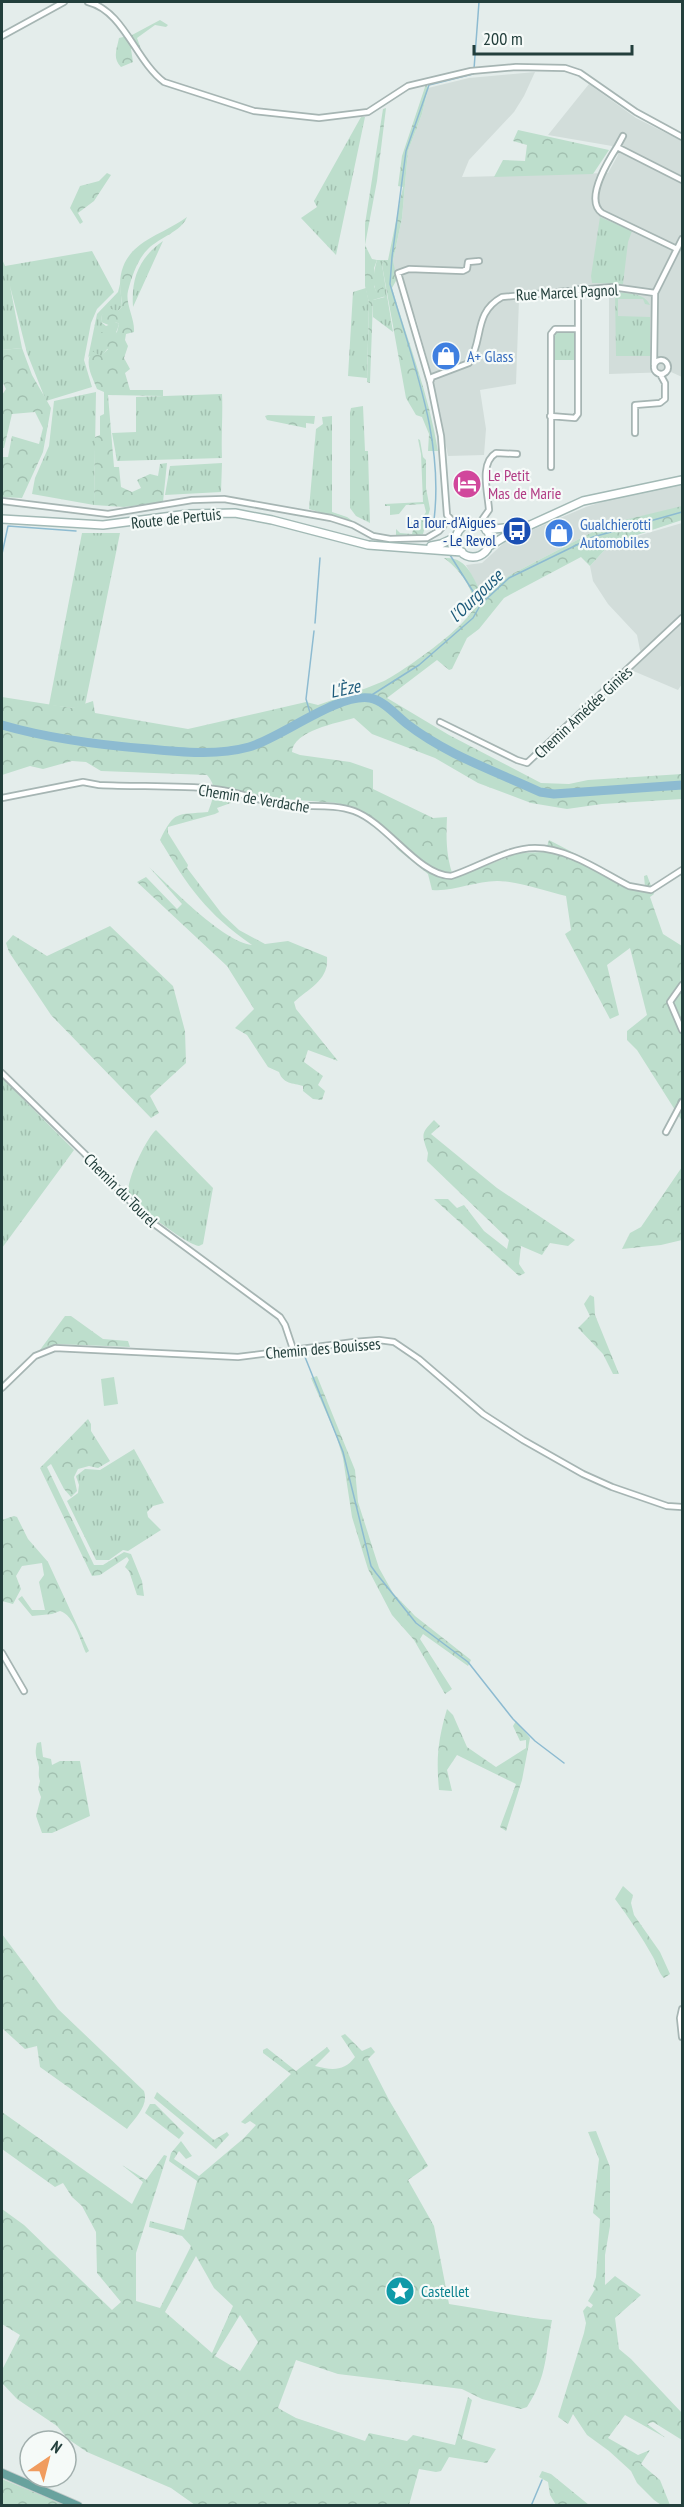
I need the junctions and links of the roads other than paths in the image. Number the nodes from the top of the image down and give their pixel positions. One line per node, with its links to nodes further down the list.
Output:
1 (64, 2): 3 (street)
2 (88, 2): 5 (street)
3 (2, 36)
4 (623, 136): 6 (street)
5 (682, 137)
6 (617, 147): 7 (street); 9 (street)
7 (682, 180)
8 (682, 239): 9 (street)
9 (677, 249): 12 (street)
10 (479, 261): 16 (street)
11 (578, 289): 12 (street, Rue Marcel Pagnol); 13 (street); 16 (street, Rue Marcel Pagnol)
12 (655, 293): 14 (street)
13 (578, 329): 17 (street); 17 (street)
14 (654, 365): 15 (street); 15 (street)
15 (660, 374): 18 (street)
16 (430, 382): 24 (street)
17 (549, 415): 20 (street)
18 (635, 433)
19 (517, 454): 26 (street)
20 (551, 467)
21 (682, 480): 25 (main road)
22 (2, 501): 24 (street)
23 (2, 519): 31 (main road, Route de Pertuis)
24 (449, 519): 27 (street)
25 (535, 523): 28 (main road); 30 (main road)
26 (479, 524): 27 (main road); 28 (main road)
27 (460, 529): 29 (main road)
28 (486, 530): 30 (main road)
29 (456, 537): 31 (main road, Route de Pertuis); 32 (main road)
30 (488, 547): 32 (main road)
31 (419, 548): 32 (main road, Route de Pertuis)
32 (462, 552)
33 (682, 618): 34 (street, Chemin Amédée Giniès)
34 (440, 722)
35 (2, 798): 36 (street, Chemin de Verdache)
36 (682, 870)
37 (682, 985): 38 (street)
38 (682, 1030)
39 (2, 1073): 42 (street, Chemin du Tourel)
40 (682, 1102): 41 (street)
41 (666, 1132)
42 (293, 1349): 43 (street, Chemin des Bouisses); 44 (street, Chemin des Bouisses)
43 (2, 1388)
44 (682, 1507)
45 (2, 1653): 46 (street)
46 (24, 1691)
47 (682, 2009): 48 (street)
48 (682, 2037)
49 (2, 2473): 50 (main road)
50 (78, 2505)

